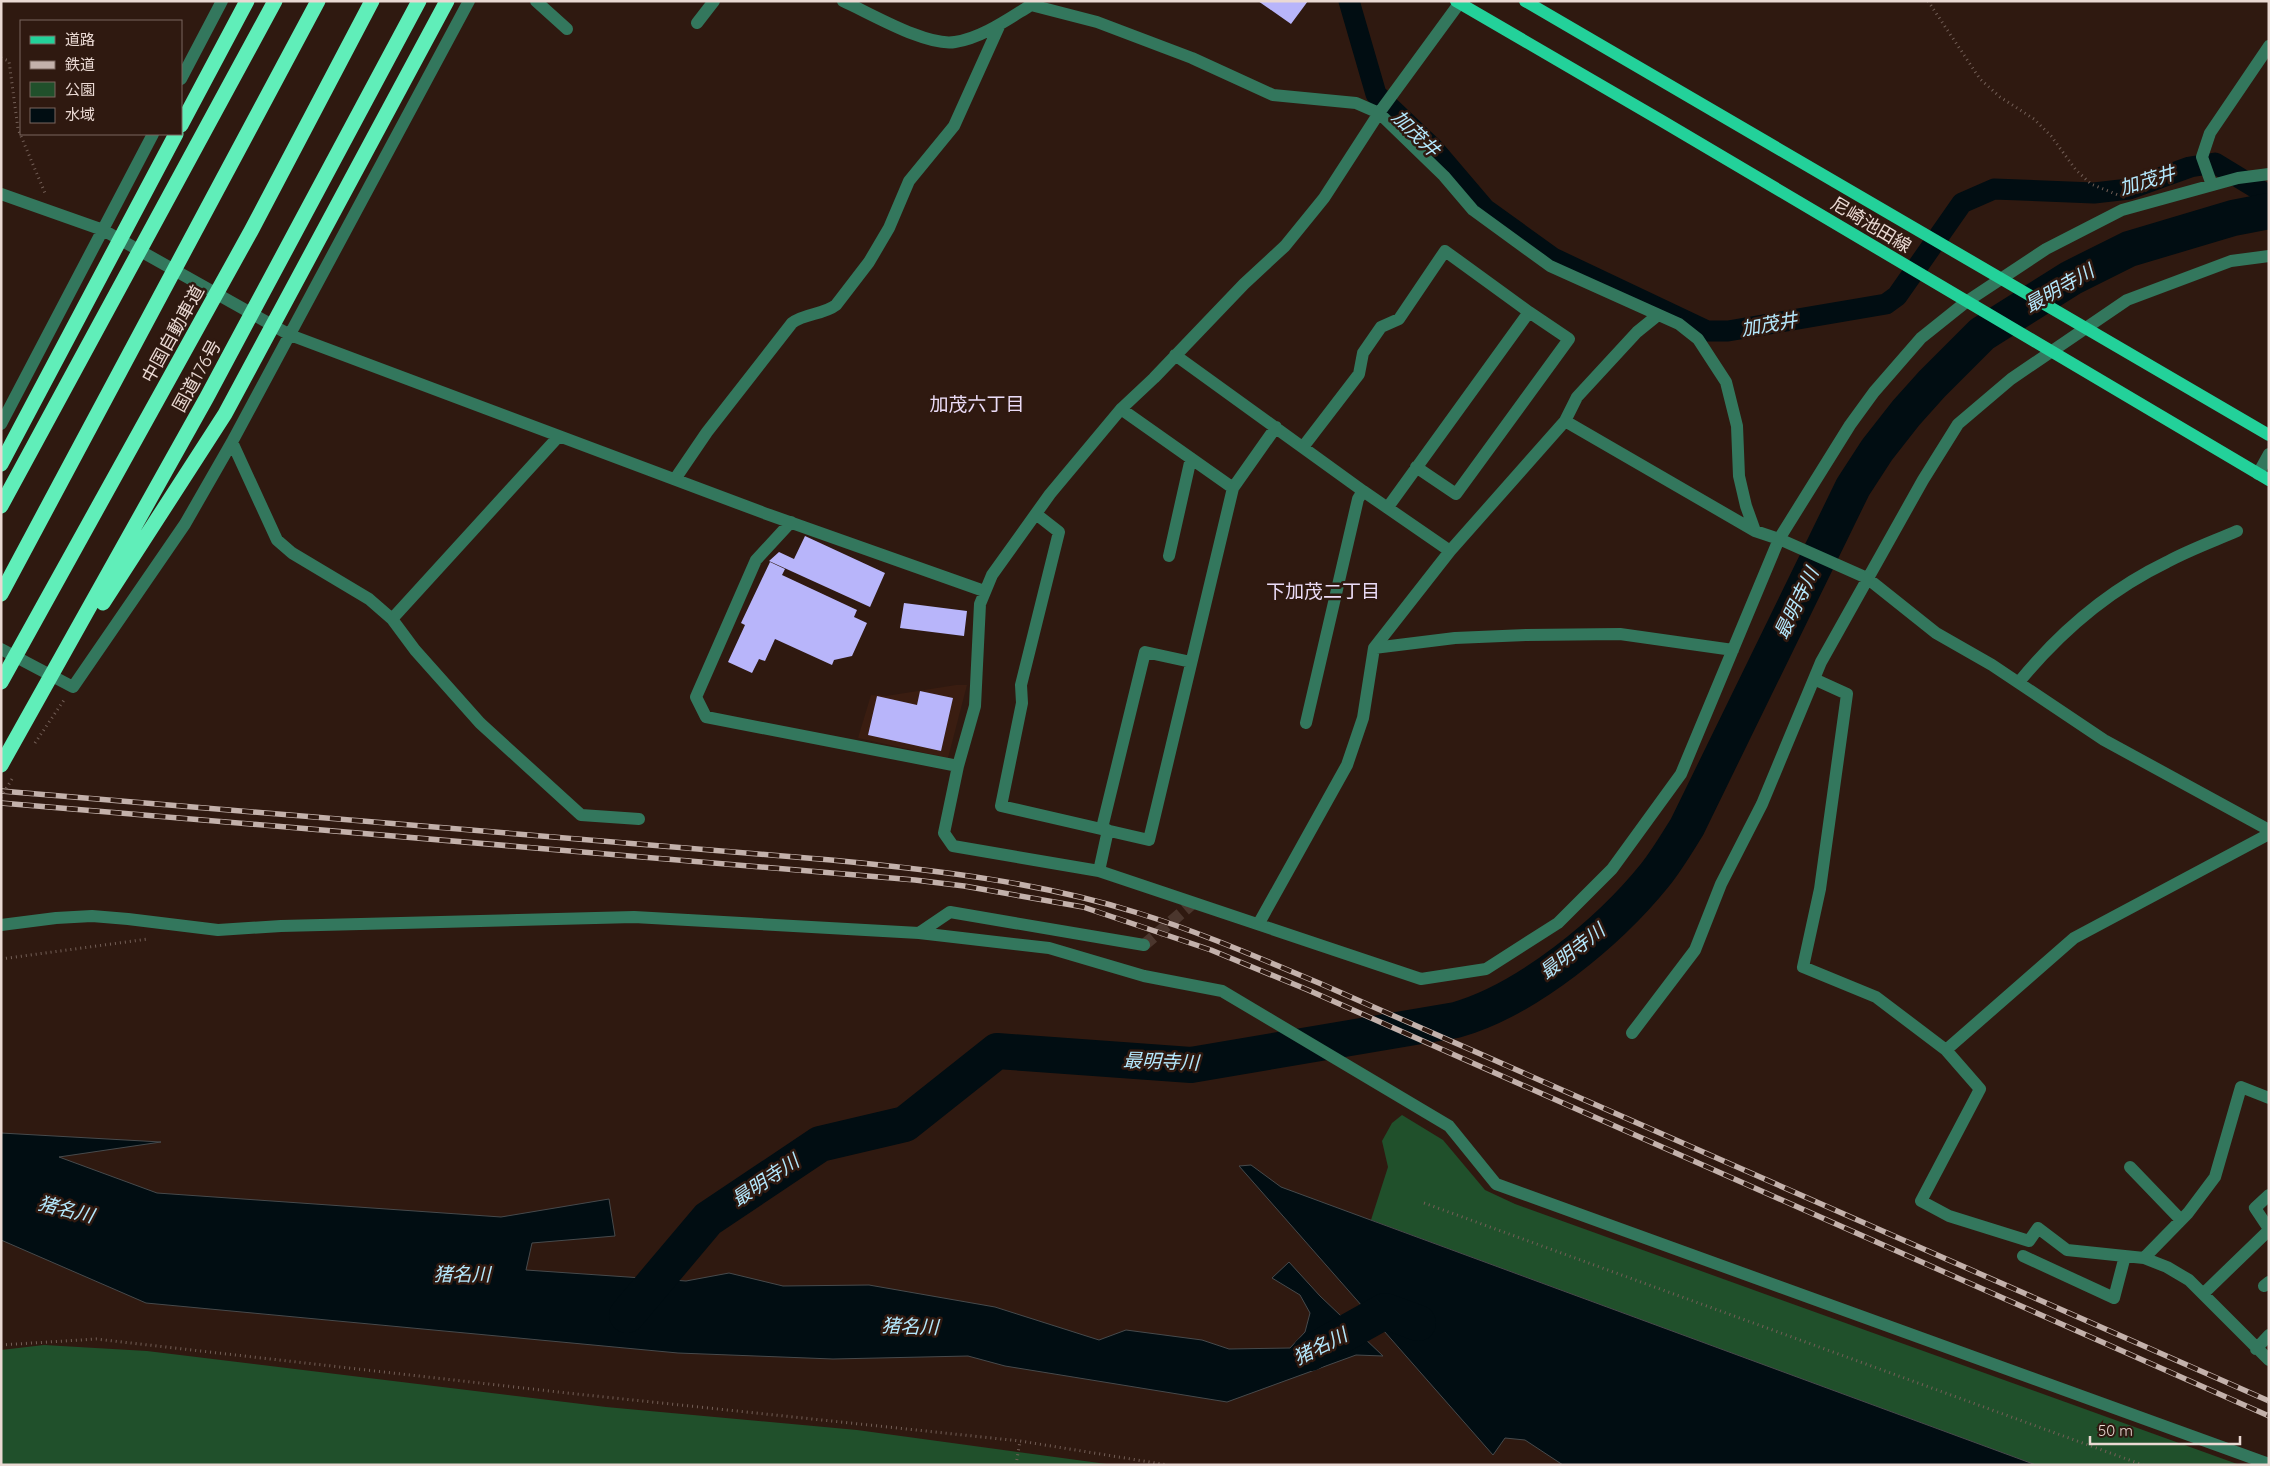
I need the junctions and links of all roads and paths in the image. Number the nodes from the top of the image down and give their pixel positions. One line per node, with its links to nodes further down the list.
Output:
1 (222, 1): 20 (street)
2 (247, 1): 22 (highway)
3 (275, 1): 58 (highway, bridge)
4 (318, 1): 69 (highway, 中国自動車道, bridge)
5 (372, 1): 76 (highway, 中国自動車道, bridge)
6 (419, 1): 79 (highway, 国道176号, bridge)
7 (447, 1): 79 (highway, bridge)
8 (469, 1): 39 (street)
9 (536, 1): 17 (street)
10 (714, 1): 15 (street)
11 (843, 1): 16 (street)
12 (1526, 1): 34 (main road, 尼崎池田線)
13 (1928, 1): 30 (path)
14 (1459, 2): 21 (street); 35 (main road, 尼崎池田線)
15 (697, 22)
16 (1000, 24): 21 (street); 55 (street)
17 (567, 29)
18 (2269, 46): 28 (street)
19 (1, 58): 23 (path)
20 (182, 78)
21 (1379, 113): 37 (street); 41 (street)
22 (182, 123)
23 (20, 134)
24 (20, 135): 31 (path)
25 (152, 135): 32 (street)
26 (175, 135): 52 (highway, bridge)
27 (2269, 174): 28 (street)
28 (2212, 185): 30 (street)
29 (1, 194): 31 (street)
30 (2134, 207): 34 (street)
31 (52, 212): 32 (street)
32 (103, 230): 39 (street); 44 (street)
33 (2269, 256): 38 (street)
34 (2006, 281): 35 (street); 38 (main road, 尼崎池田線)
35 (1970, 305): 40 (main road, 尼崎池田線); 64 (street)
36 (1529, 312): 49 (street); 53 (street); 53 (street)
37 (1658, 315): 43 (street); 62 (street)
38 (2082, 326): 40 (street); 46 (main road, 尼崎池田線)
39 (290, 335): 47 (street); 48 (street)
40 (2048, 351): 54 (main road, 尼崎池田線); 67 (street)
41 (1175, 354): 42 (street); 45 (street)
42 (1121, 409): 51 (street); 60 (street)
43 (1565, 421): 62 (street); 65 (street)
44 (1, 424)
45 (1276, 427): 49 (street); 56 (street)
46 (2269, 435)
47 (559, 436): 55 (street); 70 (street)
48 (232, 442): 70 (street); 78 (street)
49 (1303, 447): 57 (street)
50 (2269, 454): 54 (street)
51 (1191, 458): 56 (street); 66 (street)
52 (1, 464)
53 (1416, 467): 59 (street)
54 (2263, 477)
55 (675, 479): 61 (street)
56 (1232, 488): 74 (street)
57 (1363, 491): 59 (street); 80 (street)
58 (1, 506)
59 (1388, 507): 65 (street)
60 (1036, 514): 68 (street); 87 (street)
61 (791, 522): 68 (street); 83 (street)
62 (1755, 531): 64 (street)
63 (2237, 531): 77 (street)
64 (1783, 541): 67 (street); 73 (street)
65 (1450, 551): 71 (street)
66 (1169, 556)
67 (1867, 578): 75 (street); 77 (street)
68 (984, 591): 83 (street)
69 (1, 594)
70 (392, 619): 86 (street)
71 (1374, 648): 73 (street); 91 (street)
72 (1, 649): 78 (street)
73 (1733, 650): 91 (street)
74 (1191, 662): 87 (street); 87 (street)
75 (1814, 679): 97 (street); 98 (street)
76 (1, 682)
77 (2019, 682): 88 (street)
78 (73, 688): 81 (path)
79 (26, 723): 82 (highway, 国道176号, bridge)
80 (1306, 723)
81 (35, 744)
82 (1, 766)
83 (958, 766): 90 (street)
84 (14, 775): 85 (path, bridge)
85 (1, 797)
86 (639, 819)
87 (1105, 829): 90 (street)
88 (2269, 830)
89 (2269, 834): 98 (street)
90 (1099, 871): 91 (street)
91 (1259, 923)
92 (1, 925): 93 (street)
93 (919, 933): 95 (street); 114 (street)
94 (150, 939): 96 (path)
95 (1144, 945)
96 (1, 959)
97 (1632, 1033)
98 (1946, 1050): 106 (street)
99 (2269, 1098): 103 (street)
100 (2130, 1167): 103 (street)
101 (2269, 1195): 104 (street)
102 (1424, 1203): 117 (path)
103 (2181, 1220): 107 (street)
104 (2269, 1229): 108 (street)
105 (2023, 1256): 106 (street)
106 (2125, 1256): 107 (street)
107 (2144, 1258): 108 (street)
108 (2203, 1294): 111 (street)
109 (2269, 1335): 111 (street)
110 (1, 1345): 113 (path)
111 (2256, 1349): 112 (street)
112 (2269, 1360)
113 (1020, 1441): 115 (path); 116 (path)
114 (2269, 1464)
115 (1016, 1465)
116 (1168, 1465)
117 (2143, 1465)

